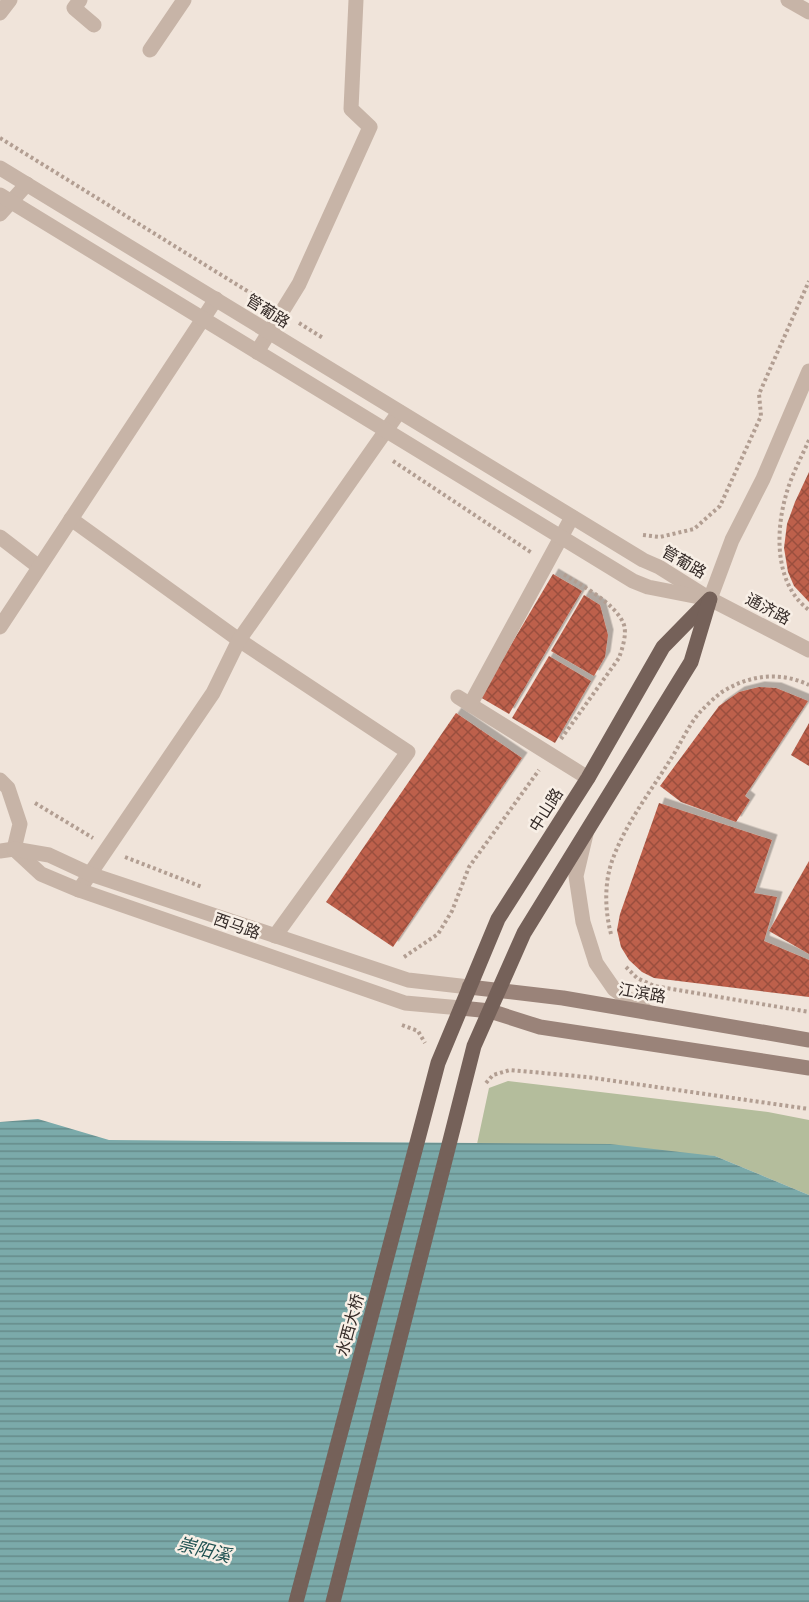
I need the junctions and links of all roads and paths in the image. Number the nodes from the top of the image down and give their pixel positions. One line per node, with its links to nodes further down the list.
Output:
1 (10, 0): 7 (street)
2 (80, 0): 8 (street)
3 (184, 0): 9 (street)
4 (356, 0): 17 (street)
5 (788, 0): 6 (street)
6 (809, 12)
7 (0, 13)
8 (94, 25)
9 (150, 50)
10 (0, 138): 17 (path)
11 (0, 168): 12 (street, 管葡路)
12 (27, 184): 13 (street); 16 (street, 管葡路)
13 (6, 198): 14 (street); 18 (street, 管葡路)
14 (0, 214)
15 (809, 281): 29 (path)
16 (216, 299): 18 (street); 19 (street, 管葡路)
17 (282, 312): 19 (street); 20 (path)
18 (203, 319): 21 (street, 管葡路); 28 (street)
19 (269, 333): 21 (street); 23 (street, 管葡路)
20 (332, 344)
21 (257, 352): 24 (street, 管葡路)
22 (809, 371): 34 (street, 中山路)
23 (399, 412): 24 (street); 27 (street, 管葡路)
24 (386, 431): 26 (street); 31 (street, 管葡路)
25 (809, 440): 35 (path)
26 (374, 449): 32 (path); 37 (street)
27 (572, 517): 31 (street); 34 (street, 管葡路)
28 (71, 519): 33 (street); 37 (street)
29 (638, 534)
30 (0, 537): 33 (street)
31 (561, 538): 32 (street); 34 (street, 管葡路)
32 (547, 563): 40 (path); 40 (street)
33 (39, 567): 36 (street)
34 (710, 599): 38 (street, 通济路); 41 (main road, 中山路); 43 (main road, 中山路)
35 (809, 610)
36 (0, 627)
37 (239, 640): 44 (street); 49 (street)
38 (809, 650)
39 (809, 685): 50 (path)
40 (550, 754): 41 (street); 51 (path)
41 (588, 778): 53 (main road, 中山路)
42 (4, 784): 44 (path); 45 (street)
43 (587, 830): 54 (main road, 中山路); 58 (street)
44 (108, 847): 46 (street); 47 (path)
45 (7, 850): 46 (street, 西马路); 48 (street, 西马路)
46 (90, 874): 48 (street); 49 (street, 西马路)
47 (203, 888)
48 (79, 890): 55 (street, 西马路)
49 (275, 936): 53 (street, 西马路)
50 (612, 938)
51 (395, 954)
52 (623, 965): 57 (path)
53 (469, 987): 54 (main road, 江滨路); 55 (main road, 中山路)
54 (500, 991): 56 (main road, 中山路); 58 (main road, 江滨路)
55 (460, 1008): 56 (main road); 62 (main road, 中山路)
56 (490, 1011): 63 (main road); 67 (main road, 中山路)
57 (809, 1011)
58 (649, 1013): 60 (main road, 江滨路)
59 (398, 1023): 61 (path)
60 (809, 1040)
61 (426, 1049)
62 (440, 1058): 66 (main road, 水西大桥)
63 (809, 1068)
64 (494, 1075): 65 (path)
65 (809, 1109)
66 (296, 1602)
67 (333, 1602)

